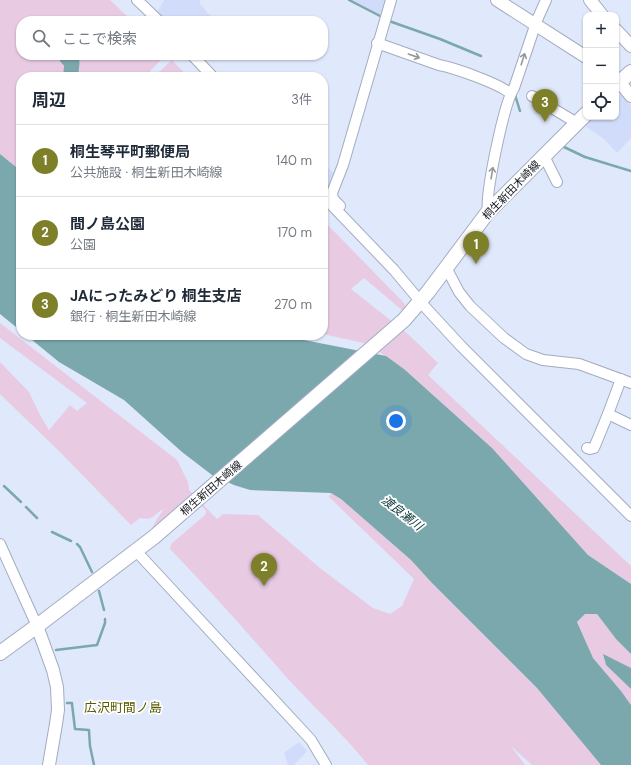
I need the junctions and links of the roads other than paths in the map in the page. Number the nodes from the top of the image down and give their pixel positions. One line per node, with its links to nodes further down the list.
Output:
1 (137, 0): 7 (street)
2 (390, 0): 10 (street)
3 (497, 0): 8 (street)
4 (546, 0): 8 (street)
5 (590, 0): 6 (street)
6 (600, 12)
7 (154, 16)
8 (535, 24): 12 (street); 18 (street, one-way to 8)
9 (619, 33): 11 (street)
10 (377, 43): 18 (street, one-way to 18); 26 (street)
11 (631, 46)
12 (583, 55)
13 (197, 60): 14 (street)
14 (209, 72)
15 (631, 72): 16 (main road)
16 (619, 80)
17 (619, 83): 20 (street)
18 (510, 93): 25 (street, one-way to 18)
19 (532, 96): 21 (street)
20 (631, 96)
21 (581, 118): 22 (main road, 桐生新田木崎線)
22 (544, 156): 23 (street); 25 (main road, 桐生新田木崎線)
23 (557, 182)
24 (328, 201): 26 (street)
25 (488, 212): 27 (main road, 桐生新田木崎線)
26 (350, 224): 28 (street)
27 (444, 270): 28 (main road, 桐生新田木崎線); 29 (street)
28 (415, 307): 34 (street); 36 (main road, 桐生新田木崎線)
29 (621, 379): 30 (street); 31 (street)
30 (631, 383)
31 (608, 414): 32 (street); 33 (street)
32 (631, 425)
33 (588, 448)
34 (631, 516)
35 (0, 544): 37 (street)
36 (136, 551): 37 (main road, 桐生新田木崎線); 40 (street)
37 (37, 626): 38 (main road, 桐生新田木崎線); 39 (street)
38 (0, 653)
39 (49, 765)
40 (326, 765)

